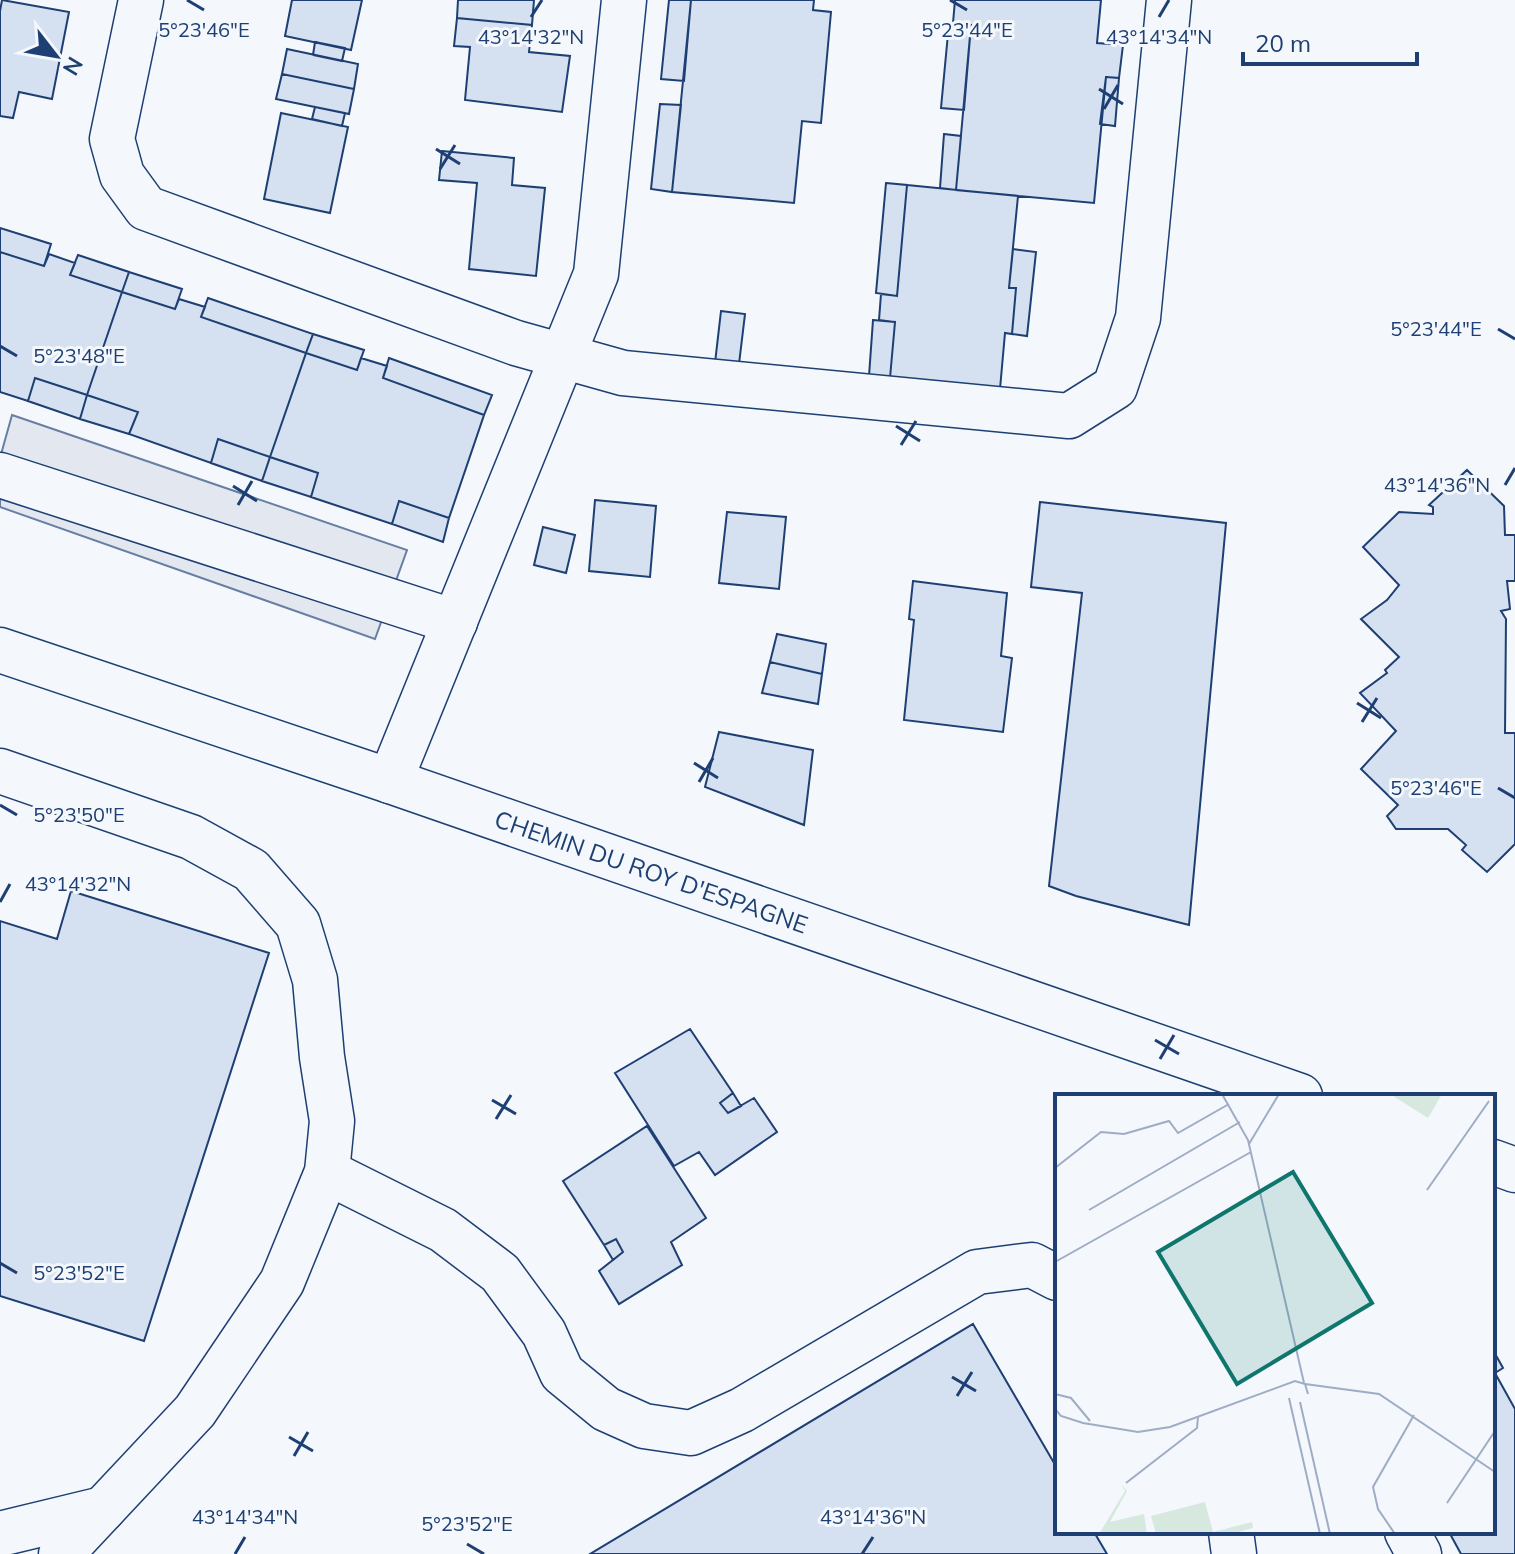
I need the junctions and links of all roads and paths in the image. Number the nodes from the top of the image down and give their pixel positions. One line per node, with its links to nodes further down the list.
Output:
1 (141, 0): 4 (street)
2 (624, 0): 4 (street)
3 (1169, 0): 4 (street)
4 (562, 356): 6 (street)
5 (0, 475): 6 (street)
6 (455, 622): 9 (street)
7 (0, 650): 9 (street, CHEMIN DU ROY D'ESPAGNE)
8 (0, 771): 13 (street)
9 (390, 781): 10 (street, CHEMIN DU ROY D'ESPAGNE)
10 (1294, 1094)
11 (1495, 1163): 12 (street)
12 (1515, 1170)
13 (327, 1172): 14 (street); 15 (street)
14 (1055, 1277)
15 (103, 1509): 16 (street); 19 (street)
16 (0, 1534)
17 (1231, 1534): 20 (street)
18 (1408, 1534): 21 (street)
19 (62, 1554)
20 (1234, 1554)
21 (1419, 1554)

